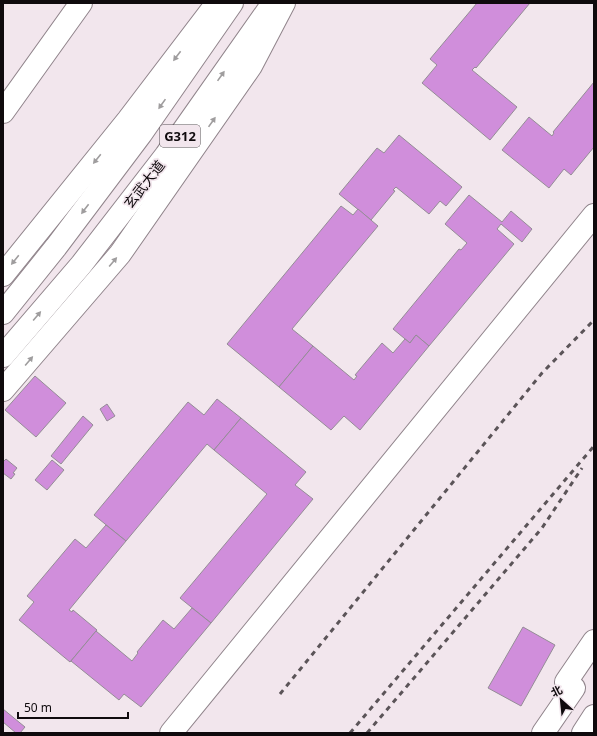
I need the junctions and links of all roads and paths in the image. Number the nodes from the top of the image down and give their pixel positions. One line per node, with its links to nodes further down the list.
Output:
1 (81, 3): 6 (main road)
2 (217, 3): 8 (main road, one-way to 8)
3 (232, 3): 9 (main road, G312, one-way to 9)
4 (273, 3): 10 (main road, 玄武大道 / G312, one-way to 4)
5 (284, 3): 11 (main road, one-way to 5)
6 (3, 112)
7 (594, 215): 14 (main road)
8 (3, 275)
9 (3, 313)
10 (3, 356)
11 (3, 390)
12 (594, 641): 15 (main road)
13 (594, 716): 16 (main road)
14 (171, 733)
15 (543, 733)
16 (582, 733)

